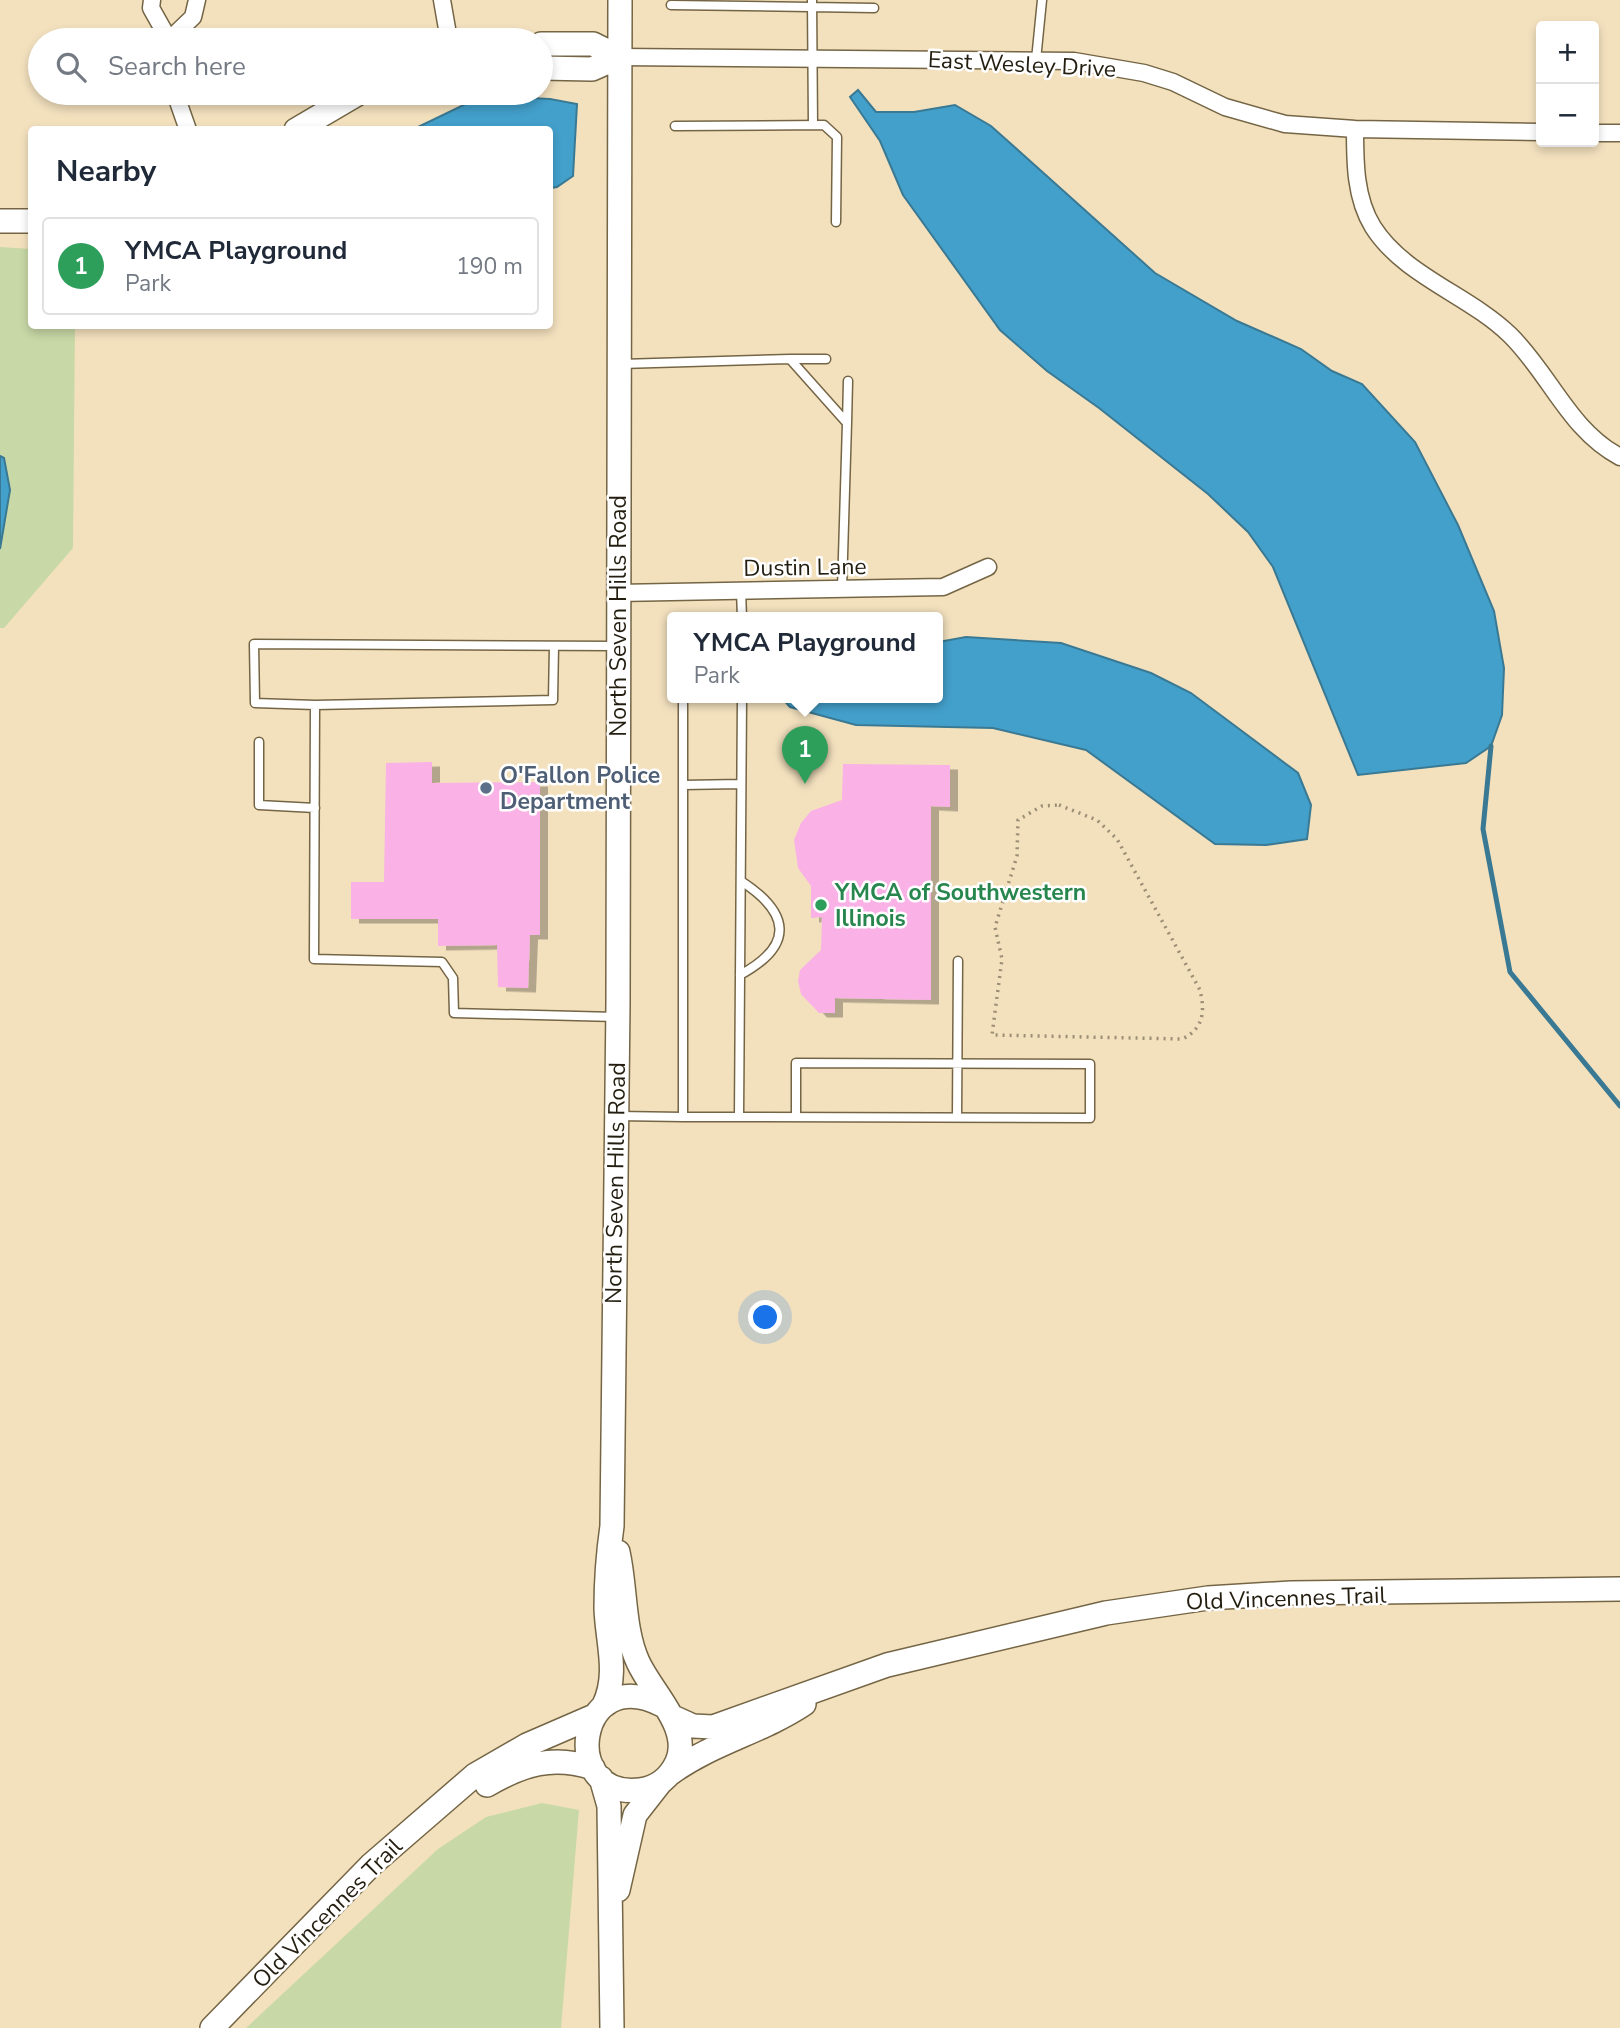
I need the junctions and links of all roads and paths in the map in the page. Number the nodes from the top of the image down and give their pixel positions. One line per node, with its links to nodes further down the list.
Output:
1 (152, 0): 9 (street)
2 (197, 0): 10 (street)
3 (442, 0): 11 (street)
4 (620, 0): 13 (street, North Seven Hills Road)
5 (1042, 0): 15 (lane)
6 (812, 3): 7 (lane); 8 (lane); 14 (lane)
7 (671, 5)
8 (874, 8)
9 (163, 28)
10 (181, 28)
11 (447, 28)
12 (553, 44): 13 (street, East Wesley Drive)
13 (619, 57): 14 (street, East Wesley Drive); 16 (street, East Wesley Drive); 32 (street, North Seven Hills Road)
14 (812, 58): 15 (street, East Wesley Drive); 19 (lane)
15 (1036, 60): 23 (street, East Wesley Drive)
16 (553, 68)
17 (179, 105): 20 (street)
18 (339, 105): 21 (street)
19 (813, 125): 22 (lane); 29 (lane)
20 (187, 126)
21 (303, 126)
22 (675, 126)
23 (1355, 129): 24 (street, East Wesley Drive); 35 (street)
24 (1536, 132)
25 (1599, 133): 26 (street)
26 (1620, 133)
27 (28, 220): 28 (street)
28 (0, 221)
29 (836, 222)
30 (790, 359): 31 (lane); 32 (lane); 34 (lane)
31 (827, 359)
32 (618, 364): 39 (street, North Seven Hills Road)
33 (848, 381): 34 (lane)
34 (847, 423): 37 (lane)
35 (1620, 457)
36 (988, 567): 37 (street, Dustin Lane)
37 (842, 589): 38 (street, Dustin Lane)
38 (741, 590): 39 (street, Dustin Lane); 40 (lane)
39 (618, 593): 42 (street, North Seven Hills Road)
40 (742, 612)
41 (554, 646): 42 (lane); 45 (lane); 45 (lane)
42 (618, 646): 53 (street, North Seven Hills Road)
43 (683, 703): 48 (lane)
44 (742, 703): 47 (lane)
45 (315, 705): 49 (lane)
46 (259, 742): 49 (lane)
47 (741, 784): 48 (lane); 50 (lane)
48 (683, 785): 57 (lane)
49 (315, 808): 53 (lane)
50 (741, 881): 52 (lane); 52 (lane)
51 (958, 961): 55 (lane)
52 (740, 975): 58 (lane)
53 (618, 1017): 56 (street, North Seven Hills Road)
54 (992, 1035): 54 (path)
55 (957, 1064): 59 (lane); 60 (lane); 60 (lane)
56 (615, 1116): 57 (lane); 61 (street, North Seven Hills Road)
57 (683, 1117): 58 (lane)
58 (739, 1117): 59 (lane)
59 (796, 1117): 60 (lane)
60 (957, 1117)
61 (612, 1526): 64 (street, North Seven Hills Road); 65 (street, North Seven Hills Road)
62 (1620, 1589): 63 (street, Old Vincennes Trail)
63 (836, 1684): 65 (street, Old Vincennes Trail); 67 (street, Old Vincennes Trail)
64 (599, 1711): 65 (street); 66 (street); 68 (street, Old Vincennes Trail)
65 (667, 1711): 67 (street)
66 (597, 1773): 67 (street); 68 (street, Old Vincennes Trail); 69 (street)
67 (665, 1778): 69 (street)
68 (446, 1802): 70 (street, Old Vincennes Trail)
69 (613, 1910): 71 (street)
70 (212, 2028)
71 (612, 2028)

